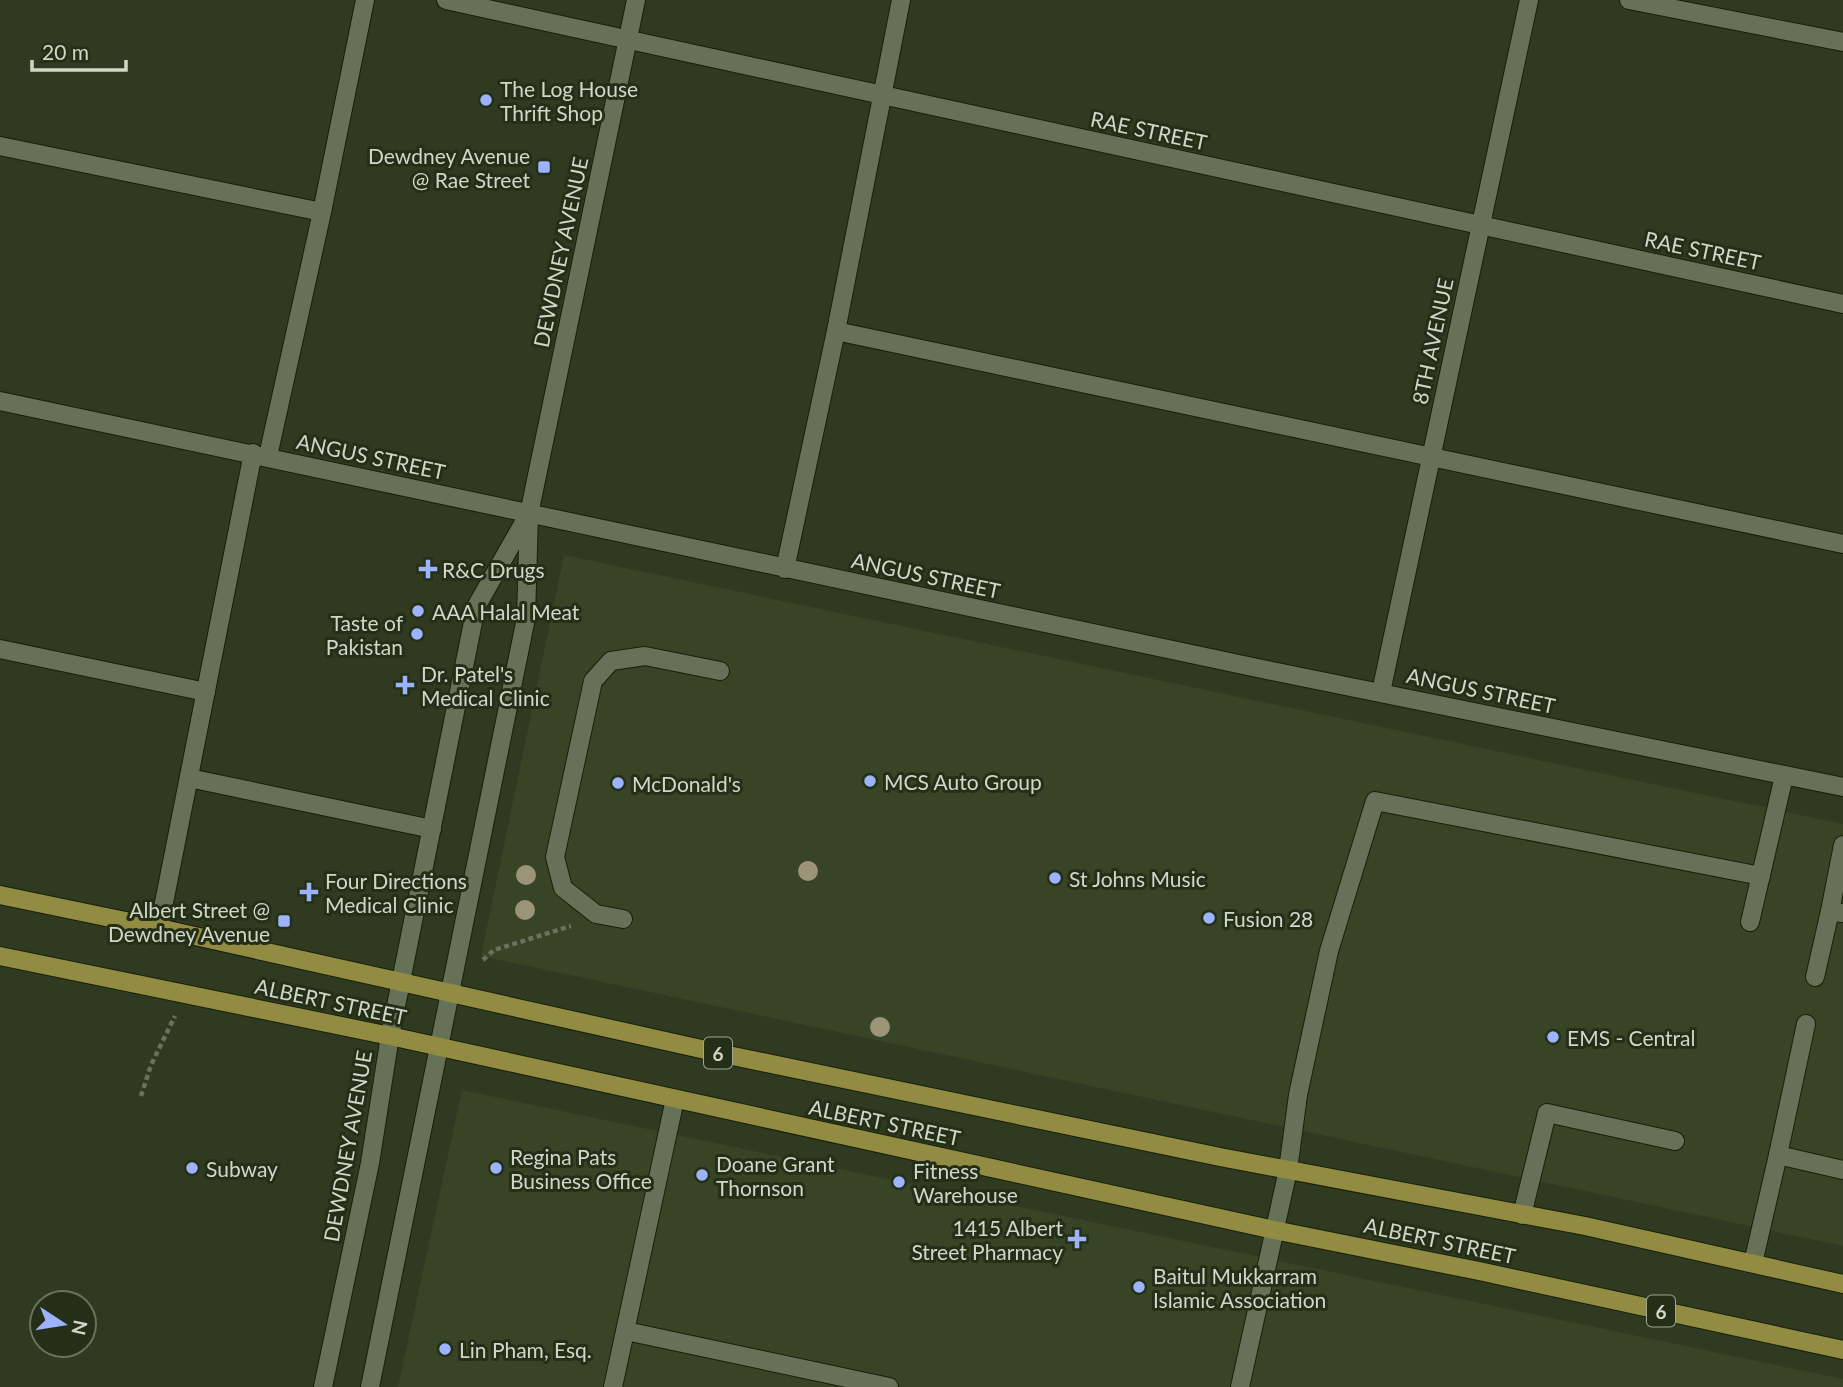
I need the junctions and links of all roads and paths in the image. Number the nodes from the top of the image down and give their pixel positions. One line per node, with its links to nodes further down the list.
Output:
1 (365, 0): 11 (street)
2 (446, 0): 7 (street, RAE STREET)
3 (636, 0): 7 (street, DEWDNEY AVENUE)
4 (901, 0): 9 (street)
5 (1529, 0): 12 (street, 8TH AVENUE)
6 (1629, 0): 8 (street)
7 (628, 40): 9 (street, RAE STREET); 18 (street, DEWDNEY AVENUE)
8 (1843, 42)
9 (882, 95): 12 (street, RAE STREET); 14 (street)
10 (0, 146): 11 (street)
11 (322, 212): 16 (street)
12 (1480, 225): 13 (street, RAE STREET); 17 (street, 8TH AVENUE)
13 (1843, 304)
14 (836, 331): 17 (street); 20 (street)
15 (0, 401): 16 (street, ANGUS STREET)
16 (261, 455): 18 (street, ANGUS STREET); 23 (street)
17 (1430, 458): 19 (street); 24 (street, 8TH AVENUE)
18 (529, 514): 20 (street, ANGUS STREET); 28 (street, DEWDNEY AVENUE); 40 (street, DEWDNEY AVENUE)
19 (1843, 544)
20 (785, 569): 24 (street, ANGUS STREET)
21 (0, 649): 23 (street)
22 (720, 671): 33 (street)
23 (206, 692): 26 (street)
24 (1381, 692): 25 (street, ANGUS STREET)
25 (1784, 776): 27 (street, ANGUS STREET); 30 (street)
26 (189, 778): 28 (street); 36 (street)
27 (1843, 787)
28 (432, 829): 39 (street, DEWDNEY AVENUE)
29 (1843, 845): 32 (street)
30 (1761, 876): 35 (street); 49 (street)
31 (0, 895): 36 (main road, ALBERT STREET / 6)
32 (1836, 912): 38 (street)
33 (605, 915): 34 (street); 40 (path)
34 (623, 919)
35 (1750, 922)
36 (159, 928): 39 (main road, ALBERT STREET / 6)
37 (0, 956): 41 (main road, ALBERT STREET / 6)
38 (1815, 977)
39 (402, 983): 40 (main road, ALBERT STREET / 6); 43 (street, DEWDNEY AVENUE)
40 (450, 993): 44 (street, DEWDNEY AVENUE); 49 (main road, ALBERT STREET / 6)
41 (187, 994): 43 (main road, ALBERT STREET / 6); 45 (path)
42 (1806, 1024): 48 (street)
43 (390, 1036): 44 (main road, ALBERT STREET / 6); 57 (street, DEWDNEY AVENUE)
44 (439, 1047): 46 (main road, ALBERT STREET / 6); 58 (street, DEWDNEY AVENUE)
45 (141, 1096)
46 (675, 1099): 52 (main road, ALBERT STREET / 6); 55 (street)
47 (1675, 1141): 51 (street)
48 (1778, 1156): 50 (street); 53 (street)
49 (1288, 1170): 51 (main road, ALBERT STREET / 6); 52 (street)
50 (1843, 1170)
51 (1522, 1215): 53 (main road, ALBERT STREET / 6)
52 (1274, 1230): 56 (main road, ALBERT STREET / 6); 61 (street)
53 (1753, 1263): 54 (main road, ALBERT STREET / 6)
54 (1843, 1284)
55 (625, 1331): 59 (street); 60 (street)
56 (1843, 1350)
57 (323, 1387)
58 (370, 1387)
59 (613, 1387)
60 (889, 1387)
61 (1240, 1387)

